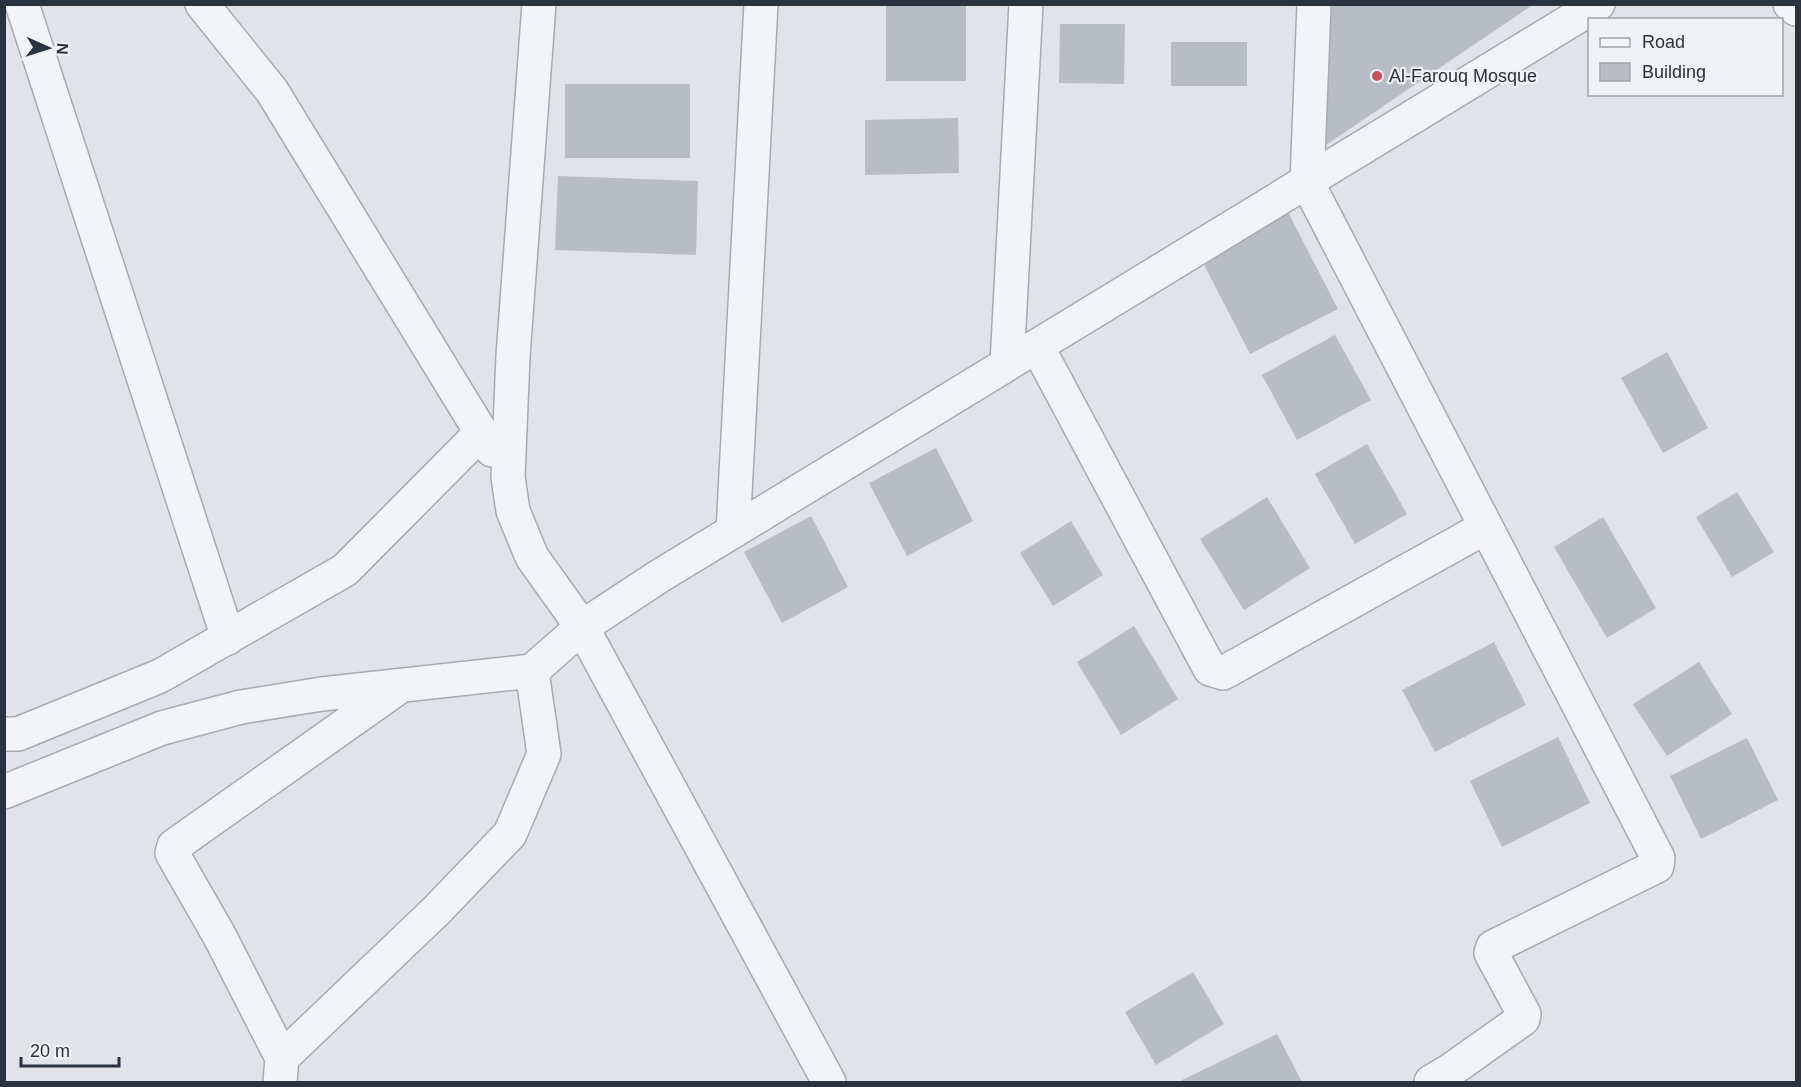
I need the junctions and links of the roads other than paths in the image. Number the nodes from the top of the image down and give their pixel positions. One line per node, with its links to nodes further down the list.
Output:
1 (22, 4): 18 (street)
2 (202, 4): 13 (street)
3 (539, 4): 14 (street)
4 (761, 4): 16 (street)
5 (1026, 4): 12 (street)
6 (1314, 4): 10 (street)
7 (1598, 4): 10 (street)
8 (1790, 4): 9 (street)
9 (1797, 9)
10 (1307, 182): 11 (street); 15 (street)
11 (1037, 346): 12 (street); 15 (street)
12 (1007, 364): 16 (street)
13 (481, 433): 14 (street); 18 (street)
14 (508, 477): 17 (street)
15 (1486, 527): 25 (street)
16 (733, 531): 17 (street)
17 (582, 627): 19 (street); 24 (street)
18 (228, 638): 21 (street)
19 (532, 671): 20 (street); 23 (street)
20 (401, 686): 22 (street); 23 (street)
21 (4, 734)
22 (4, 792)
23 (281, 1070)
24 (829, 1083)
25 (1431, 1083)

